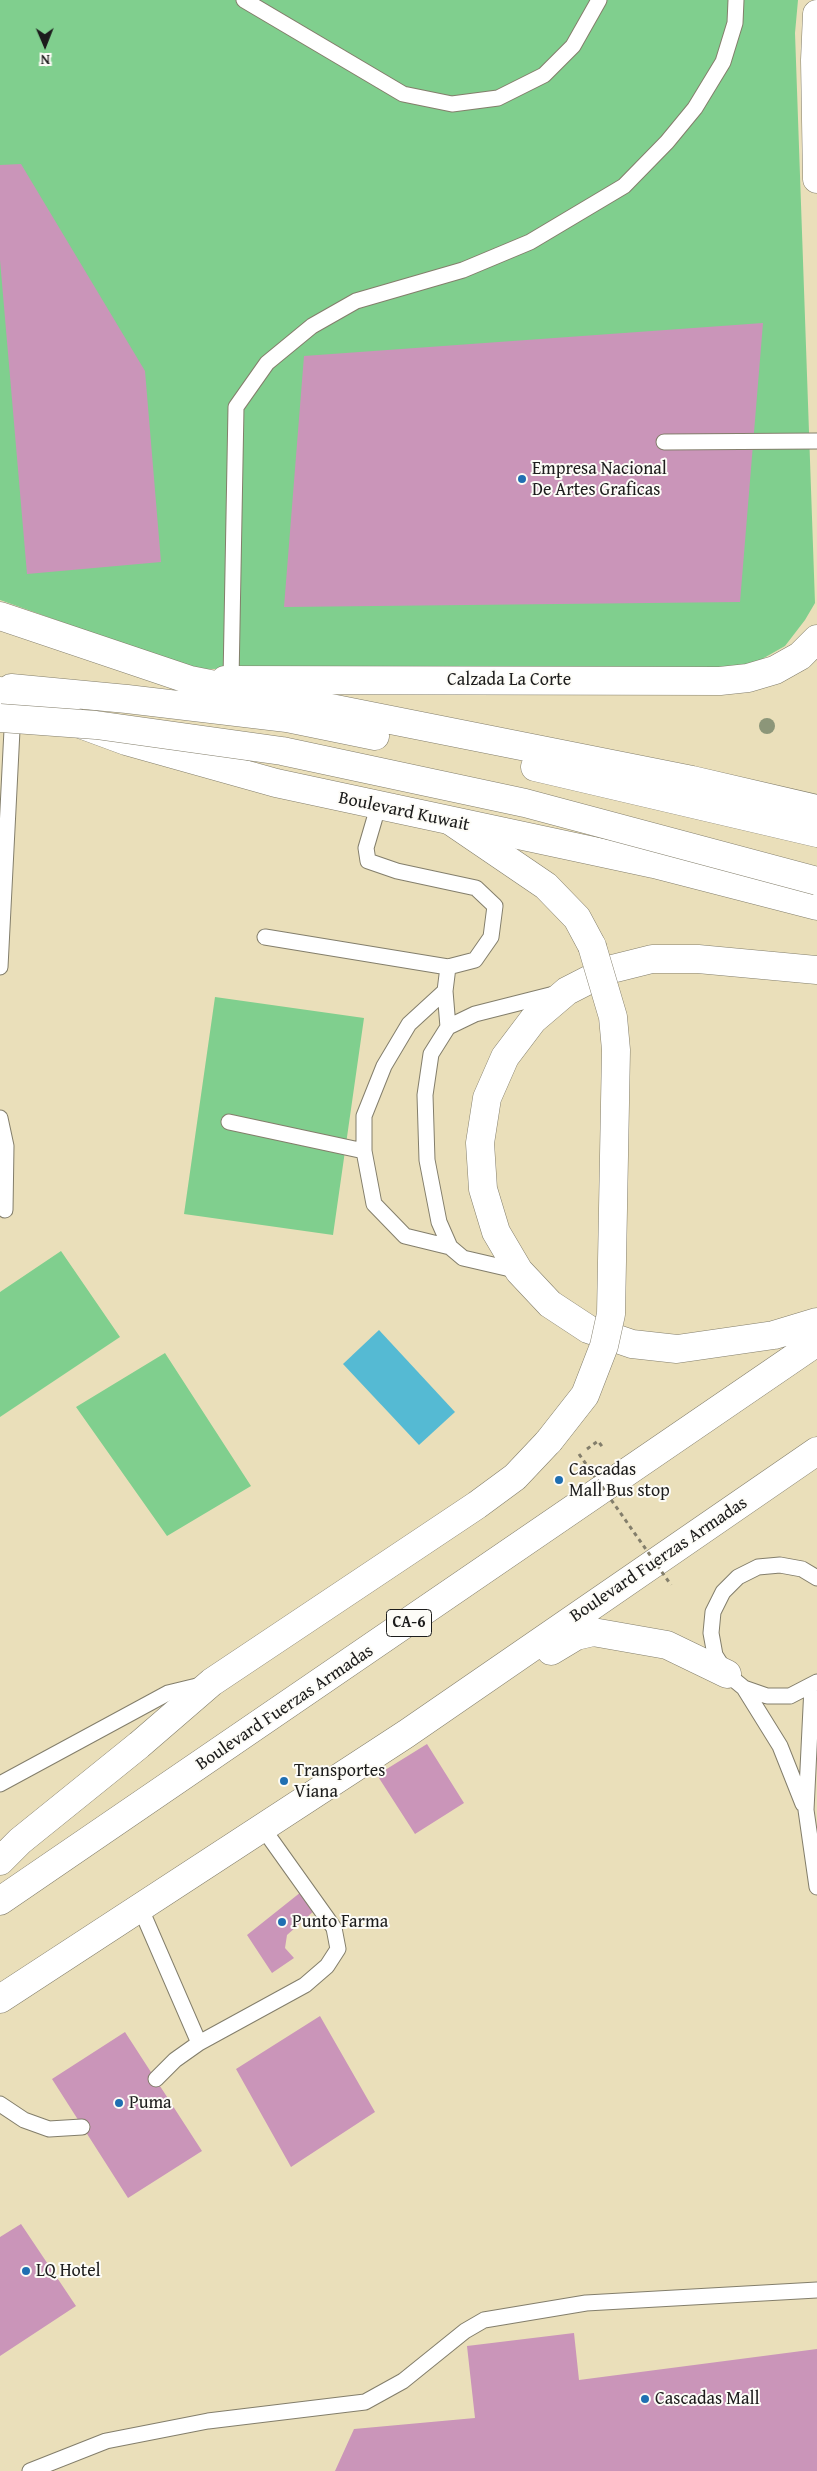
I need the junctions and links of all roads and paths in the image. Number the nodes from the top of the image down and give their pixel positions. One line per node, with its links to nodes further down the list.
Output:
1 (244, 0): 2 (lane)
2 (599, 0)
3 (736, 0): 11 (lane)
4 (817, 14): 5 (main road)
5 (817, 179)
6 (817, 441): 7 (lane)
7 (664, 442)
8 (0, 616): 10 (main road)
9 (817, 640): 11 (main road, Calzada La Corte)
10 (190, 680): 11 (main road, Calzada La Corte); 16 (main road)
11 (232, 680)
12 (0, 689): 14 (main road, Boulevard Kuwait); 16 (main road)
13 (6, 724): 17 (main road, bridge); 20 (lane)
14 (378, 807): 15 (main road, Boulevard Kuwait); 21 (lane)
15 (452, 822): 18 (main road, Boulevard Kuwait); 34 (main road, bridge)
16 (816, 825)
17 (817, 881)
18 (817, 906)
19 (265, 937): 21 (lane)
20 (0, 967)
21 (448, 967): 23 (lane)
22 (817, 970): 24 (main road)
23 (445, 991): 25 (lane); 28 (lane)
24 (567, 991): 25 (lane); 31 (main road)
25 (448, 1027): 30 (lane)
26 (0, 1118): 29 (lane)
27 (229, 1122): 28 (lane)
28 (364, 1151): 30 (lane)
29 (5, 1210)
30 (450, 1247): 31 (lane)
31 (519, 1271): 32 (main road)
32 (817, 1322)
33 (817, 1342): 47 (main road, Boulevard Fuerzas Armadas / CA-6)
34 (549, 1441): 37 (path, bridge); 39 (main road)
35 (817, 1451): 41 (main road, Boulevard Fuerzas Armadas)
36 (817, 1578): 38 (lane)
37 (671, 1585)
38 (735, 1681): 40 (lane); 41 (main road); 43 (lane)
39 (212, 1682): 42 (lane); 45 (main road)
40 (814, 1685): 43 (lane)
41 (406, 1734): 44 (main road, Boulevard Fuerzas Armadas)
42 (0, 1784)
43 (806, 1810): 46 (lane)
44 (262, 1827): 48 (main road, Boulevard Fuerzas Armadas); 50 (lane)
45 (0, 1861)
46 (817, 1887)
47 (0, 1902)
48 (140, 1906): 49 (main road, Boulevard Fuerzas Armadas); 50 (lane)
49 (0, 1999)
50 (199, 2043): 51 (lane)
51 (156, 2079)
52 (0, 2104): 53 (lane)
53 (82, 2127)
54 (817, 2290): 55 (lane)
55 (30, 2471)

